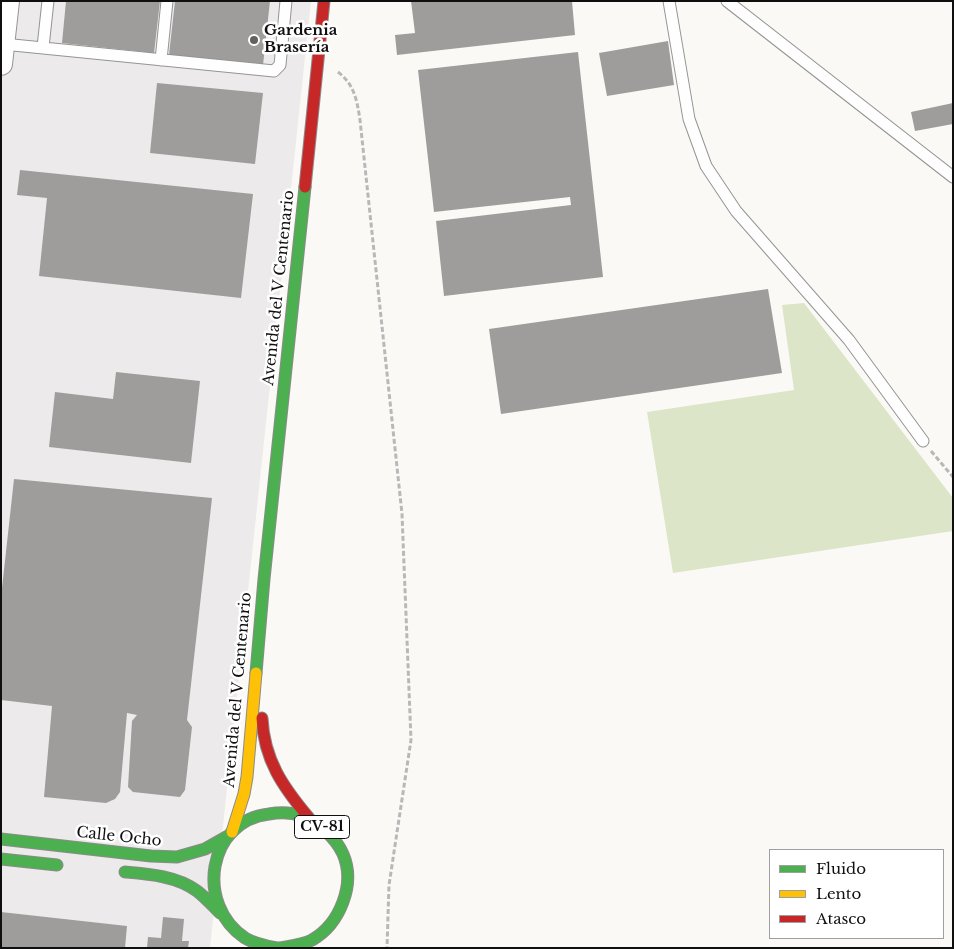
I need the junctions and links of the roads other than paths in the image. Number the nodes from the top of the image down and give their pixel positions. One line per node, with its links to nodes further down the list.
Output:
1 (8, 1): 9 (street)
2 (48, 1): 8 (lane)
3 (167, 1): 10 (lane)
4 (286, 1): 10 (lane)
5 (324, 1): 13 (main road, Avenida del V Centenario)
6 (669, 1): 12 (lane)
7 (727, 1): 11 (lane)
8 (43, 47): 9 (lane); 10 (lane)
9 (2, 54)
10 (161, 60)
11 (953, 177)
12 (923, 441)
13 (264, 579): 14 (main road, Avenida del V Centenario); 15 (main road, Avenida del V Centenario)
14 (308, 818): 15 (main road, CV-81); 22 (main road, CV-81)
15 (230, 834): 16 (main road, Calle Ocho / CV-81); 20 (main road, CV-81)
16 (1, 839)
17 (1, 859): 18 (main road)
18 (67, 866)
19 (114, 871): 20 (main road, CV-81)
20 (223, 916): 21 (main road, CV-81); 23 (main road, CV-81)
21 (230, 942)
22 (297, 947): 23 (main road, CV-81)
23 (278, 948)

